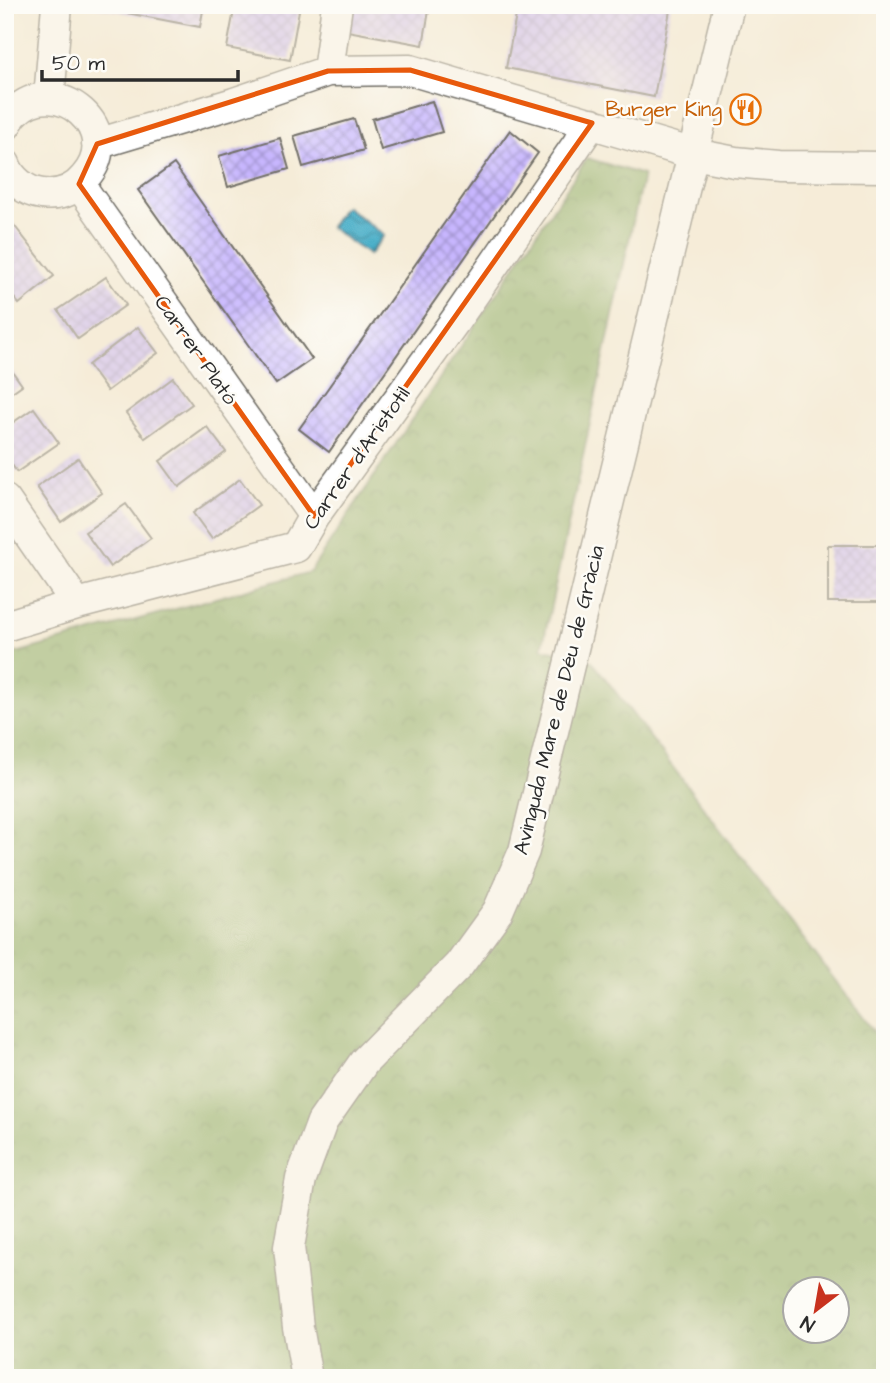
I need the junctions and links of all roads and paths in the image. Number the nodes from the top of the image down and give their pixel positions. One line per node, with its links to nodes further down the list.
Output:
1 (57, 5): 5 (street)
2 (337, 5): 4 (street)
3 (729, 5): 9 (street, Avinguda Mare de Déu de Gràcia)
4 (328, 71): 6 (street); 8 (street)
5 (49, 98): 7 (street); 8 (street)
6 (592, 123): 9 (street); 14 (street, Carrer d'Aristotil)
7 (5, 126)
8 (97, 144): 12 (street)
9 (694, 154): 10 (street); 17 (street, Avinguda Mare de Déu de Gràcia)
10 (885, 167)
11 (6, 169): 12 (street)
12 (79, 184): 14 (street, Carrer Plató)
13 (5, 500): 15 (street)
14 (313, 516): 15 (street, Carrer d'Aristotil)
15 (76, 604): 16 (street, Carrer d'Aristotil)
16 (5, 626)
17 (307, 1378)

